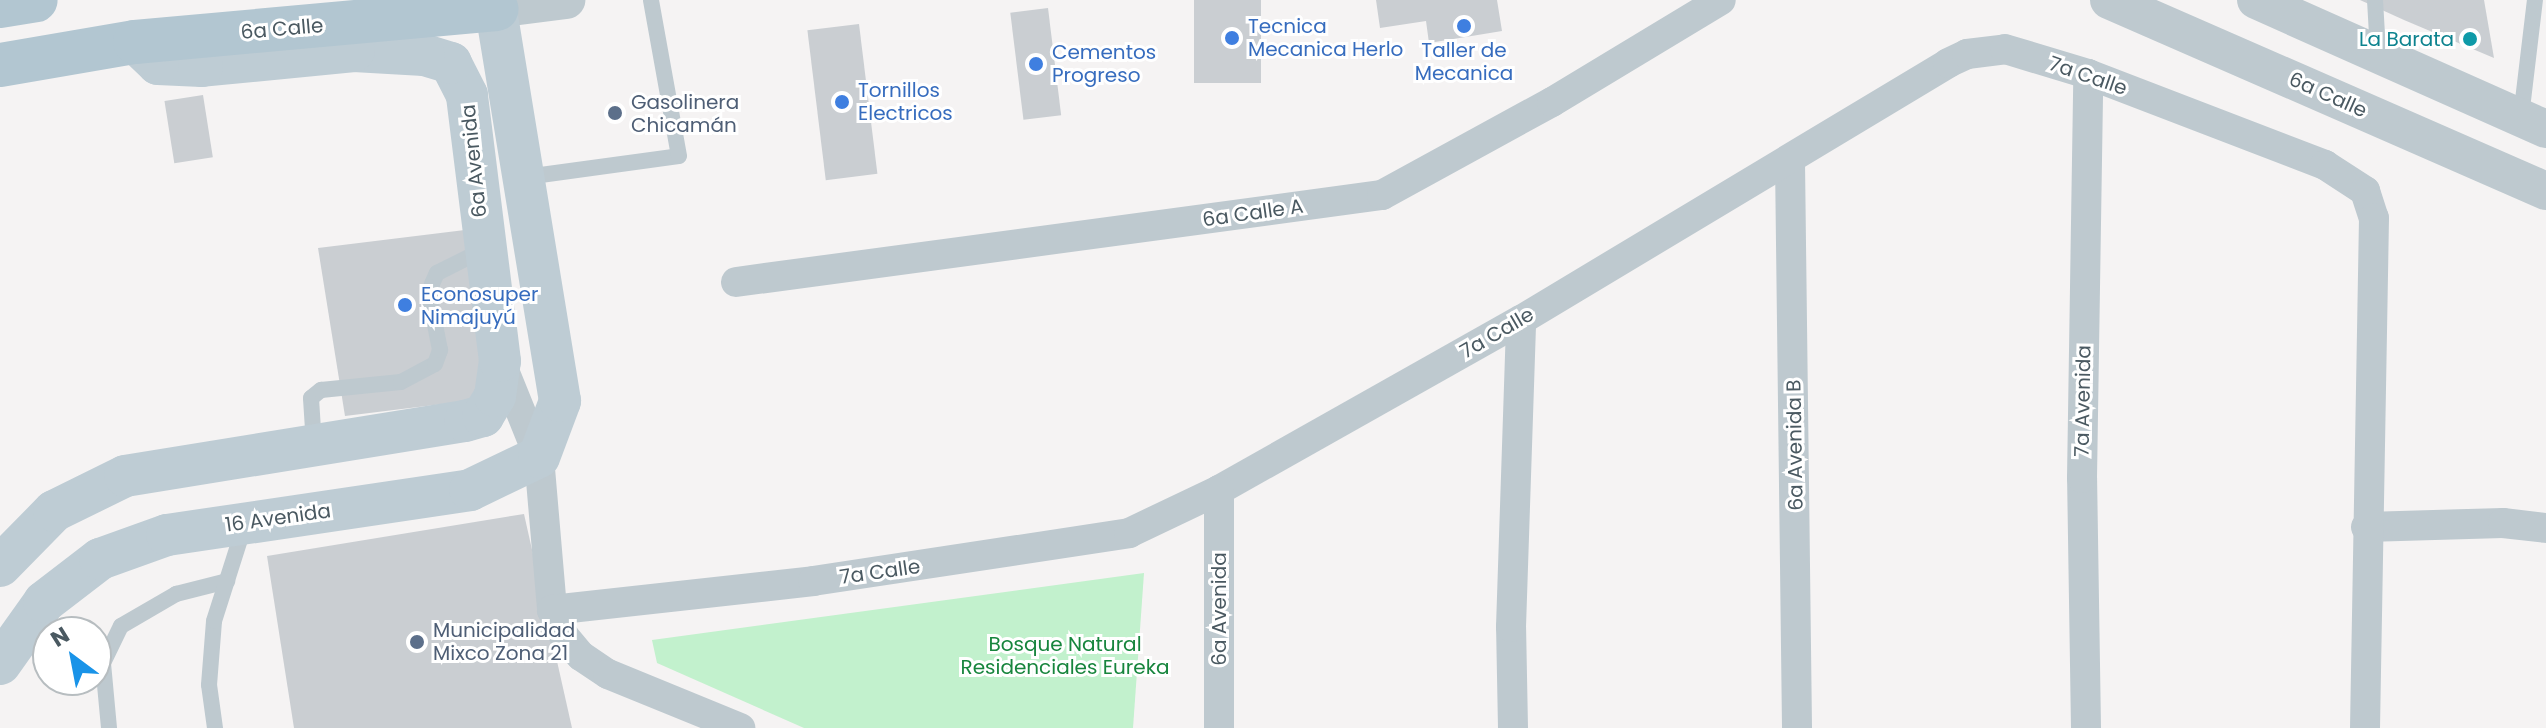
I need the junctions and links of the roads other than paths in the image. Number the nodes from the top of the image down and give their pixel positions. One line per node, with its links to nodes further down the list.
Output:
1 (36, 0): 10 (main road)
2 (566, 0): 9 (street, 6a Calle)
3 (651, 0): 17 (lane)
4 (1721, 0): 20 (street, 6a Calle A)
5 (2109, 0): 18 (street, 6a Calle)
6 (2256, 0): 12 (street)
7 (2375, 0): 12 (lane)
8 (2535, 0): 15 (lane)
9 (488, 4): 11 (main road, 6a Calle); 17 (main road)
10 (0, 6)
11 (135, 42): 13 (main road, 6a Calle); 19 (main road, 6a Avenida)
12 (2378, 54): 15 (street)
13 (0, 65)
14 (2088, 74): 16 (street, 7a Calle); 27 (street, 7a Calle); 39 (street, 7a Avenida)
15 (2533, 123)
16 (1790, 162): 21 (street, 7a Calle); 38 (street, 6a Avenida B)
17 (526, 177): 24 (main road)
18 (2546, 191)
19 (483, 250): 22 (main road, 6a Avenida); 23 (lane)
20 (736, 282)
21 (1521, 320): 25 (street, 7a Calle); 37 (street)
22 (498, 379): 23 (main road); 24 (street)
23 (314, 445): 29 (main road)
24 (539, 457): 26 (main road, 16 Avenida); 31 (street)
25 (1219, 490): 31 (street, 7a Calle); 36 (street, 6a Avenida)
26 (245, 523): 30 (lane); 32 (main road, 16 Avenida)
27 (2366, 527): 28 (street); 40 (street)
28 (2546, 528)
29 (0, 566)
30 (227, 581): 33 (lane); 34 (lane)
31 (552, 610): 35 (street)
32 (0, 664)
33 (109, 728)
34 (215, 728)
35 (740, 728)
36 (1219, 728)
37 (1513, 728)
38 (1797, 728)
39 (2086, 728)
40 (2365, 728)

